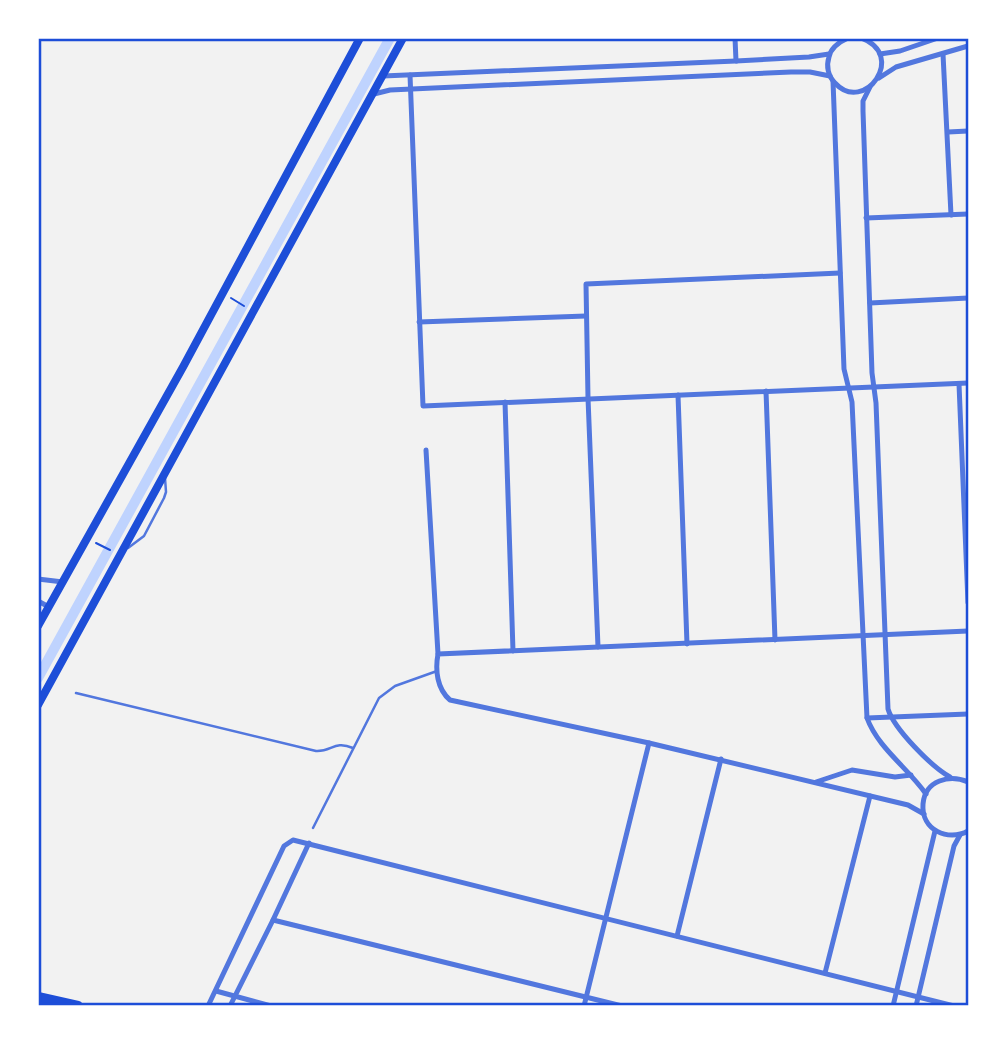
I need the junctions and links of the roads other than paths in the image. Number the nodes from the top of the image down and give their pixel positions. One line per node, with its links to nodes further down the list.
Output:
1 (360, 38): 42 (main road)
2 (403, 38): 14 (main road)
3 (736, 38): 11 (street)
4 (938, 38): 9 (street)
5 (845, 39): 8 (street)
6 (862, 39): 9 (street)
7 (968, 46): 10 (street)
8 (830, 54): 11 (street); 15 (street)
9 (880, 54): 16 (street)
10 (943, 54): 16 (street); 22 (street)
11 (736, 61): 12 (street)
12 (581, 68): 13 (street); 17 (street)
13 (410, 75): 14 (street); 19 (street)
14 (383, 76): 20 (main road)
15 (831, 78): 17 (street); 18 (street); 26 (street)
16 (877, 80): 18 (street)
17 (581, 82): 19 (street)
18 (870, 87): 25 (street)
19 (410, 90): 20 (street); 30 (street)
20 (374, 94): 57 (main road)
21 (968, 131): 22 (street)
22 (948, 132): 24 (street)
23 (968, 214): 24 (street)
24 (951, 215): 25 (street)
25 (866, 218): 28 (street)
26 (840, 273): 29 (street); 34 (street)
27 (968, 298): 28 (street)
28 (870, 303): 33 (street)
29 (586, 316): 30 (street); 37 (street)
30 (419, 323): 38 (street)
31 (968, 383): 32 (street)
32 (959, 384): 33 (street); 40 (street)
33 (874, 387): 34 (street); 48 (street)
34 (849, 388): 35 (street); 49 (street)
35 (766, 391): 36 (street); 50 (street)
36 (678, 395): 37 (street); 51 (street)
37 (588, 398): 38 (street); 52 (street)
38 (505, 402): 53 (street)
39 (426, 450): 54 (street)
40 (966, 467): 44 (street)
41 (38, 579): 42 (street)
42 (63, 582): 45 (main road)
43 (38, 601): 45 (street)
44 (968, 603)
45 (49, 607): 46 (main road)
46 (38, 626)
47 (968, 631): 48 (street)
48 (884, 635): 49 (street); 59 (street)
49 (863, 636): 50 (street); 60 (street)
50 (775, 640): 51 (street)
51 (687, 644): 52 (street)
52 (598, 648): 53 (street)
53 (513, 651): 54 (street)
54 (438, 654): 55 (street)
55 (437, 671): 61 (street); 62 (lane)
56 (76, 693): 62 (lane)
57 (38, 705)
58 (968, 714): 59 (street)
59 (891, 717): 60 (street); 65 (street)
60 (867, 718): 64 (street)
61 (649, 743): 63 (street); 76 (street)
62 (353, 748): 71 (lane)
63 (721, 759): 67 (street); 78 (street)
64 (911, 775): 67 (street); 68 (street)
65 (950, 777): 66 (street); 68 (street)
66 (968, 782)
67 (815, 783): 69 (street)
68 (926, 794): 70 (street)
69 (870, 796): 70 (street); 79 (street)
70 (924, 814): 72 (street)
71 (313, 828)
72 (935, 831): 74 (street); 81 (street)
73 (968, 831): 74 (street)
74 (960, 835): 83 (street)
75 (309, 843): 76 (street); 77 (street); 80 (street)
76 (607, 918): 78 (street); 82 (street)
77 (273, 920): 82 (street); 85 (street)
78 (677, 936): 79 (street)
79 (825, 973): 81 (street)
80 (216, 991): 85 (street); 87 (street)
81 (897, 991): 83 (street); 92 (street)
82 (586, 996): 90 (street); 91 (street)
83 (918, 996): 93 (street); 94 (street)
84 (38, 997): 86 (highway)
85 (235, 997): 88 (street); 89 (street)
86 (78, 1006)
87 (208, 1006)
88 (230, 1006)
89 (271, 1006)
90 (583, 1006)
91 (622, 1006)
92 (893, 1006)
93 (916, 1006)
94 (954, 1006)

